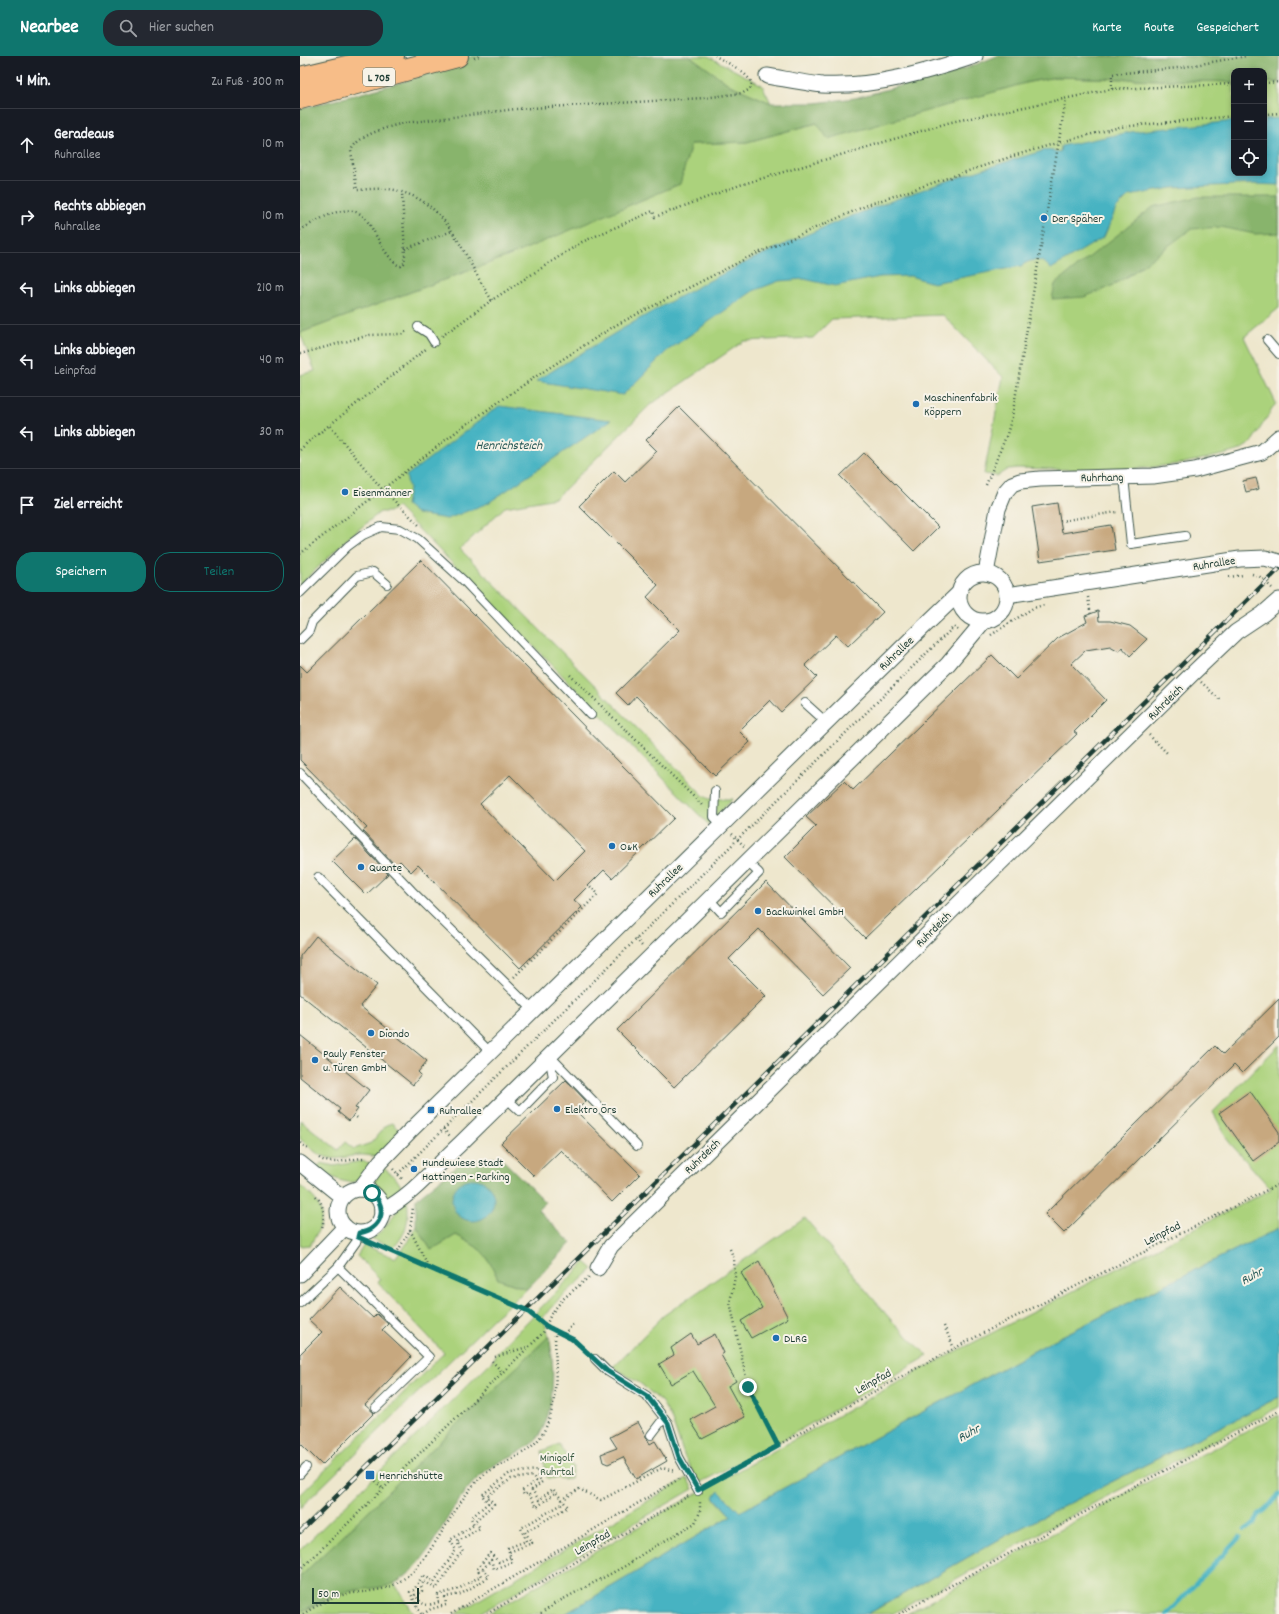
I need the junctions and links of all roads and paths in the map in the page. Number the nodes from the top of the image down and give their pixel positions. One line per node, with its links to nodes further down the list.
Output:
1 (393, 56): 7 (main road, L 705)
2 (457, 56): 12 (main road, L 705)
3 (715, 56): 18 (path)
4 (975, 56): 6 (street)
5 (1246, 56): 11 (path)
6 (767, 76)
7 (300, 78)
8 (1279, 82): 9 (path)
9 (1267, 83)
10 (1231, 84): 11 (path)
11 (1112, 89): 13 (path)
12 (300, 98)
13 (1066, 98): 17 (path); 22 (path)
14 (1279, 113): 15 (path)
15 (1267, 114)
16 (1231, 116): 17 (path)
17 (1057, 144): 32 (path); 33 (path)
18 (402, 192): 20 (path); 21 (path)
19 (300, 230): 21 (path)
20 (452, 231): 21 (path); 22 (path)
21 (404, 249)
22 (492, 300): 25 (path)
23 (418, 327): 25 (lane); 26 (path)
24 (1267, 340): 27 (lane)
25 (434, 342): 28 (path)
26 (300, 354)
27 (1279, 354)
28 (330, 426): 30 (path); 33 (path)
29 (1279, 437): 31 (street, Ruhrhang)
30 (300, 450)
31 (1124, 477): 35 (lane); 40 (street, Ruhrhang)
32 (986, 485)
33 (382, 489): 34 (path); 38 (path)
34 (399, 506)
35 (1127, 510): 36 (path); 37 (lane)
36 (1060, 521)
37 (1185, 536)
38 (300, 554)
39 (1279, 562): 42 (street, Ruhrallee)
40 (986, 573): 45 (street, Ruhrallee); 46 (street)
41 (1222, 578): 47 (path)
42 (1084, 583): 46 (street, Ruhrallee); 49 (path)
43 (387, 584): 55 (lane)
44 (300, 593): 59 (lane)
45 (959, 593): 53 (street); 60 (street, Ruhrallee)
46 (1007, 594): 53 (street)
47 (1276, 595): 94 (street, Ruhrdeich)
48 (1096, 597): 49 (path)
49 (1088, 598): 50 (path); 52 (path)
50 (1081, 599)
51 (1046, 605): 54 (path)
52 (1091, 616)
53 (983, 622): 54 (street)
54 (970, 637): 66 (path, Ruhrallee); 67 (street)
55 (300, 640)
56 (1208, 688): 57 (path)
57 (1220, 700)
58 (805, 703): 60 (lane)
59 (591, 715)
60 (826, 722): 65 (street, Ruhrallee)
61 (1155, 740): 62 (path)
62 (1167, 753)
63 (300, 773): 70 (lane)
64 (715, 791): 65 (lane)
65 (722, 825): 66 (path); 71 (street, Ruhrallee)
66 (737, 840): 67 (path); 80 (path, Ruhrallee)
67 (750, 858): 73 (street)
68 (318, 877): 72 (lane)
69 (589, 885): 70 (path)
70 (506, 984): 71 (lane)
71 (533, 1010): 72 (street, Ruhrallee)
72 (490, 1052): 78 (street, Ruhrallee)
73 (549, 1055): 76 (lane); 83 (street)
74 (353, 1115): 75 (path)
75 (359, 1119)
76 (637, 1146)
77 (318, 1157): 78 (path)
78 (380, 1162): 80 (path); 82 (street, Ruhrallee)
79 (300, 1163): 85 (street)
80 (398, 1174): 83 (path)
81 (1279, 1184): 103 (path, Leinpfad)
82 (360, 1188): 85 (street, Ruhrallee); 86 (street)
83 (410, 1192): 86 (street)
84 (313, 1193): 88 (path)
85 (342, 1197): 87 (street)
86 (382, 1211): 89 (street)
87 (345, 1227): 89 (street); 92 (street)
88 (320, 1234)
89 (358, 1235): 91 (path); 93 (lane)
90 (730, 1249): 112 (path)
91 (396, 1254): 95 (path); 95 (path)
92 (303, 1266)
93 (338, 1266): 96 (lane); 108 (lane)
94 (598, 1268): 98 (path)
95 (430, 1269): 98 (path)
96 (300, 1303)
97 (574, 1323): 101 (path)
98 (546, 1326): 100 (path); 102 (path)
99 (944, 1326): 103 (path)
100 (554, 1330): 101 (path); 155 (path)
101 (564, 1334): 105 (path)
102 (529, 1346): 104 (path); 107 (path)
103 (954, 1348): 112 (path, Leinpfad)
104 (495, 1357)
105 (595, 1359): 110 (lane)
106 (492, 1361): 107 (path)
107 (502, 1372): 118 (path)
108 (376, 1408)
109 (1279, 1411): 160 (path)
110 (664, 1418): 111 (lane); 113 (lane)
111 (651, 1435)
112 (778, 1446): 119 (path, Leinpfad)
113 (686, 1471): 119 (lane); 123 (path); 157 (path)
114 (510, 1473): 116 (path); 117 (path); 124 (path)
115 (373, 1478): 118 (path)
116 (511, 1479): 117 (path); 121 (path)
117 (538, 1480): 122 (path); 125 (path)
118 (383, 1488): 140 (path)
119 (697, 1491): 158 (path, Leinpfad); 159 (path)
120 (556, 1492): 122 (path); 123 (path); 125 (path)
121 (490, 1500): 124 (path); 130 (path)
122 (539, 1500): 125 (path)
123 (562, 1500): 126 (path)
124 (488, 1503): 129 (path)
125 (535, 1503)
126 (564, 1503): 127 (path); 128 (path)
127 (547, 1513): 128 (path); 132 (path)
128 (550, 1517): 132 (path)
129 (471, 1518): 130 (path); 131 (path)
130 (475, 1521): 133 (path)
131 (454, 1538): 133 (path); 134 (path)
132 (527, 1540): 135 (path); 135 (path)
133 (457, 1542): 136 (path)
134 (454, 1552): 136 (path); 143 (path)
135 (509, 1552): 138 (path)
136 (458, 1556): 146 (path)
137 (494, 1557): 138 (path); 139 (path); 142 (path)
138 (510, 1558): 139 (path)
139 (491, 1560): 141 (path)
140 (300, 1570)
141 (486, 1573): 142 (path); 148 (path)
142 (481, 1576): 144 (path)
143 (434, 1582): 145 (path); 146 (path)
144 (470, 1582): 148 (path); 149 (path)
145 (417, 1584): 147 (path); 154 (path)
146 (439, 1585): 147 (path)
147 (421, 1586): 153 (path)
148 (472, 1587): 150 (path)
149 (458, 1589): 150 (path); 152 (path)
150 (461, 1594): 151 (path)
151 (445, 1600): 152 (path); 156 (path)
152 (439, 1602): 153 (path)
153 (424, 1604): 154 (path)
154 (418, 1610): 156 (path)
155 (302, 1614)
156 (422, 1614)
157 (451, 1614)
158 (487, 1614)
159 (541, 1614)
160 (899, 1614)

